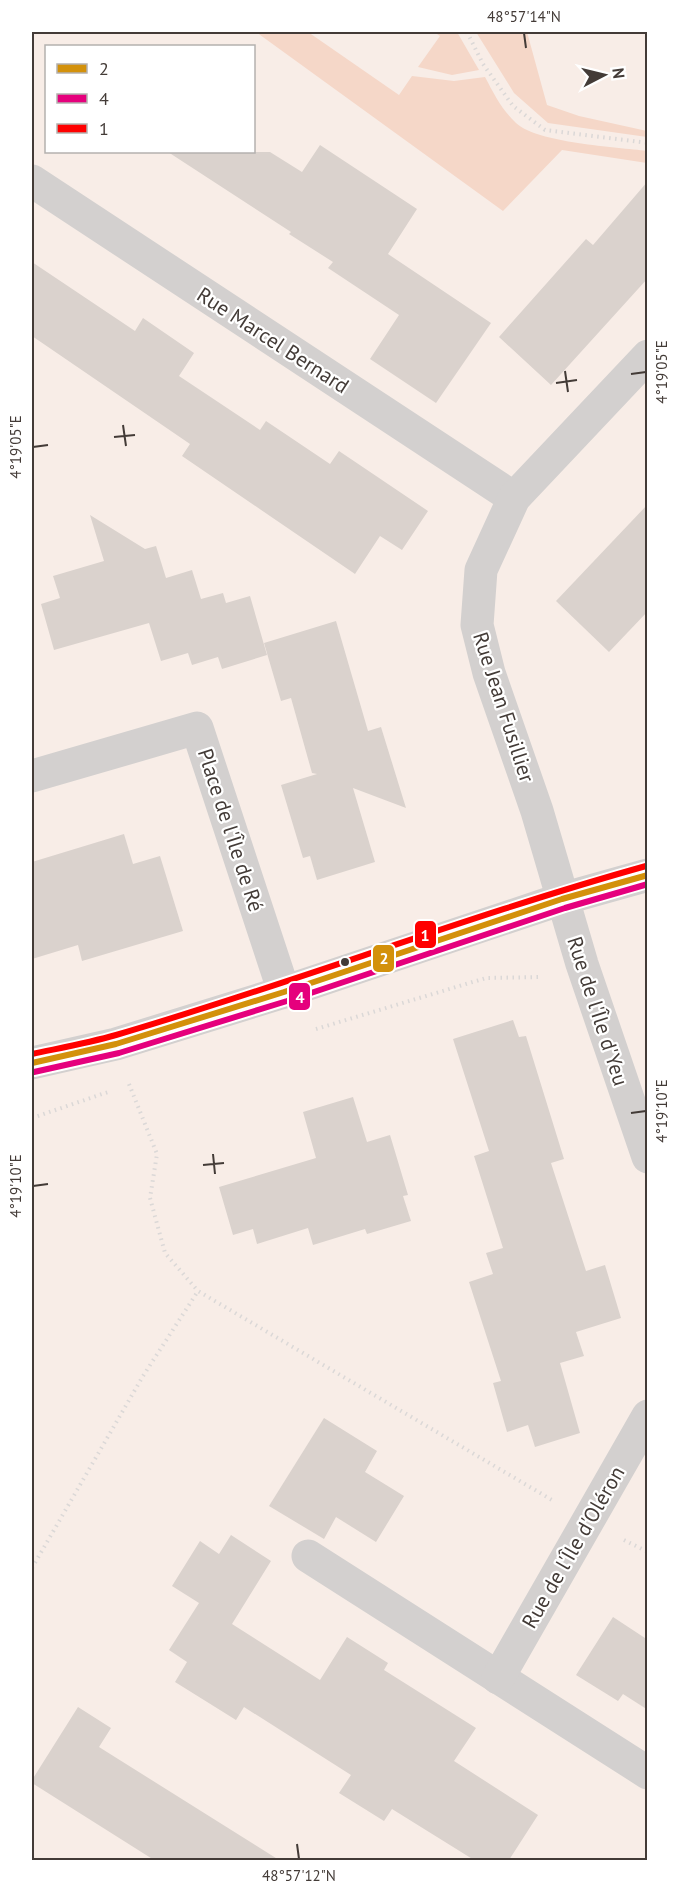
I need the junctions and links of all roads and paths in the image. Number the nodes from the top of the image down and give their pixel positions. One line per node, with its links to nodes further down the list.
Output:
1 (467, 32): 2 (path)
2 (648, 143)
3 (32, 181): 5 (street, Rue Marcel Bernard)
4 (648, 356): 5 (street, Rue Jean Fusillier)
5 (514, 498): 8 (street, Rue Jean Fusillier)
6 (32, 776): 10 (street, Place de l'Île de Ré)
7 (648, 875): 8 (street)
8 (562, 899): 9 (street, Rue de l'Île d'Yeu); 10 (street)
9 (582, 964): 11 (path); 14 (street, Rue de l'Île d'Yeu)
10 (284, 992): 12 (street)
11 (313, 1030)
12 (32, 1062)
13 (32, 1118): 15 (path)
14 (648, 1157)
15 (198, 1291): 17 (path); 20 (path)
16 (648, 1416): 17 (street, Rue de l'Île d'Oléron)
17 (587, 1521): 18 (path); 21 (street, Rue de l'Île d'Oléron)
18 (648, 1552)
19 (308, 1556): 21 (street)
20 (32, 1568)
21 (498, 1678): 22 (street)
22 (648, 1773)

